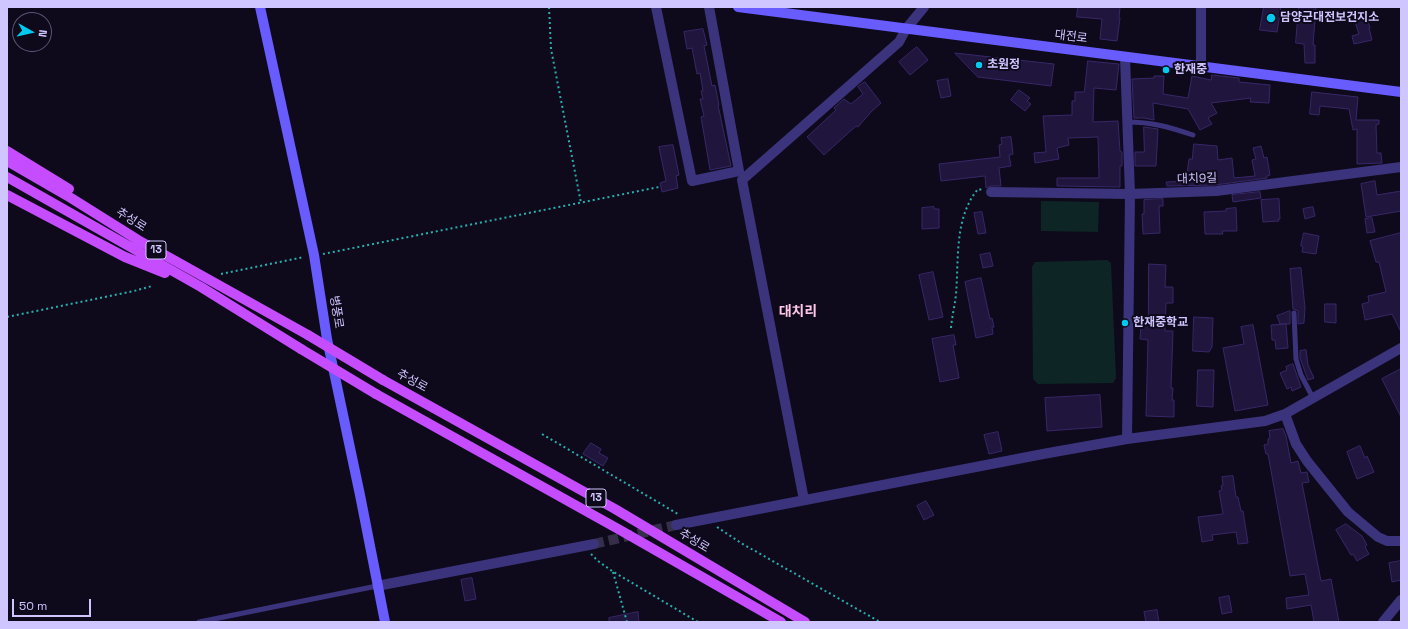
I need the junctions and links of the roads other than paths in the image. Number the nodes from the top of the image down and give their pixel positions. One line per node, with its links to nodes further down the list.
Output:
1 (260, 7): 32 (street, 병풍로)
2 (656, 7): 16 (street)
3 (709, 7): 16 (street)
4 (738, 7): 7 (street, 대전로)
5 (924, 7): 7 (street)
6 (1201, 7): 9 (street)
7 (906, 29): 8 (street, 대전로); 16 (street)
8 (1125, 57): 9 (street, 대전로); 11 (street)
9 (1201, 66): 10 (street, 대전로)
10 (1401, 92)
11 (1127, 122): 12 (lane); 19 (street)
12 (1193, 135)
13 (7, 151): 21 (main road)
14 (7, 160): 21 (main road, 추성로 / 13)
15 (1401, 167): 19 (street, 대치9길)
16 (740, 176): 28 (street)
17 (7, 177): 22 (main road, 추성로 / 13)
18 (991, 192): 19 (street, 대치9길)
19 (1130, 194): 27 (street)
20 (7, 195): 22 (main road)
21 (138, 240): 37 (main road, 추성로 / 13, bridge)
22 (201, 287): 36 (main road, 추성로 / 13, bridge)
23 (1294, 313): 25 (lane)
24 (1401, 348): 25 (street)
25 (1313, 398): 26 (street)
26 (1285, 414): 27 (street); 30 (street)
27 (1127, 439): 28 (street)
28 (804, 500): 29 (street)
29 (676, 525)
30 (1401, 541)
31 (594, 544): 32 (street)
32 (377, 586): 34 (lane); 35 (street, 병풍로)
33 (1401, 600): 38 (street)
34 (199, 622)
35 (384, 622)
36 (781, 622)
37 (805, 622)
38 (1383, 622)

